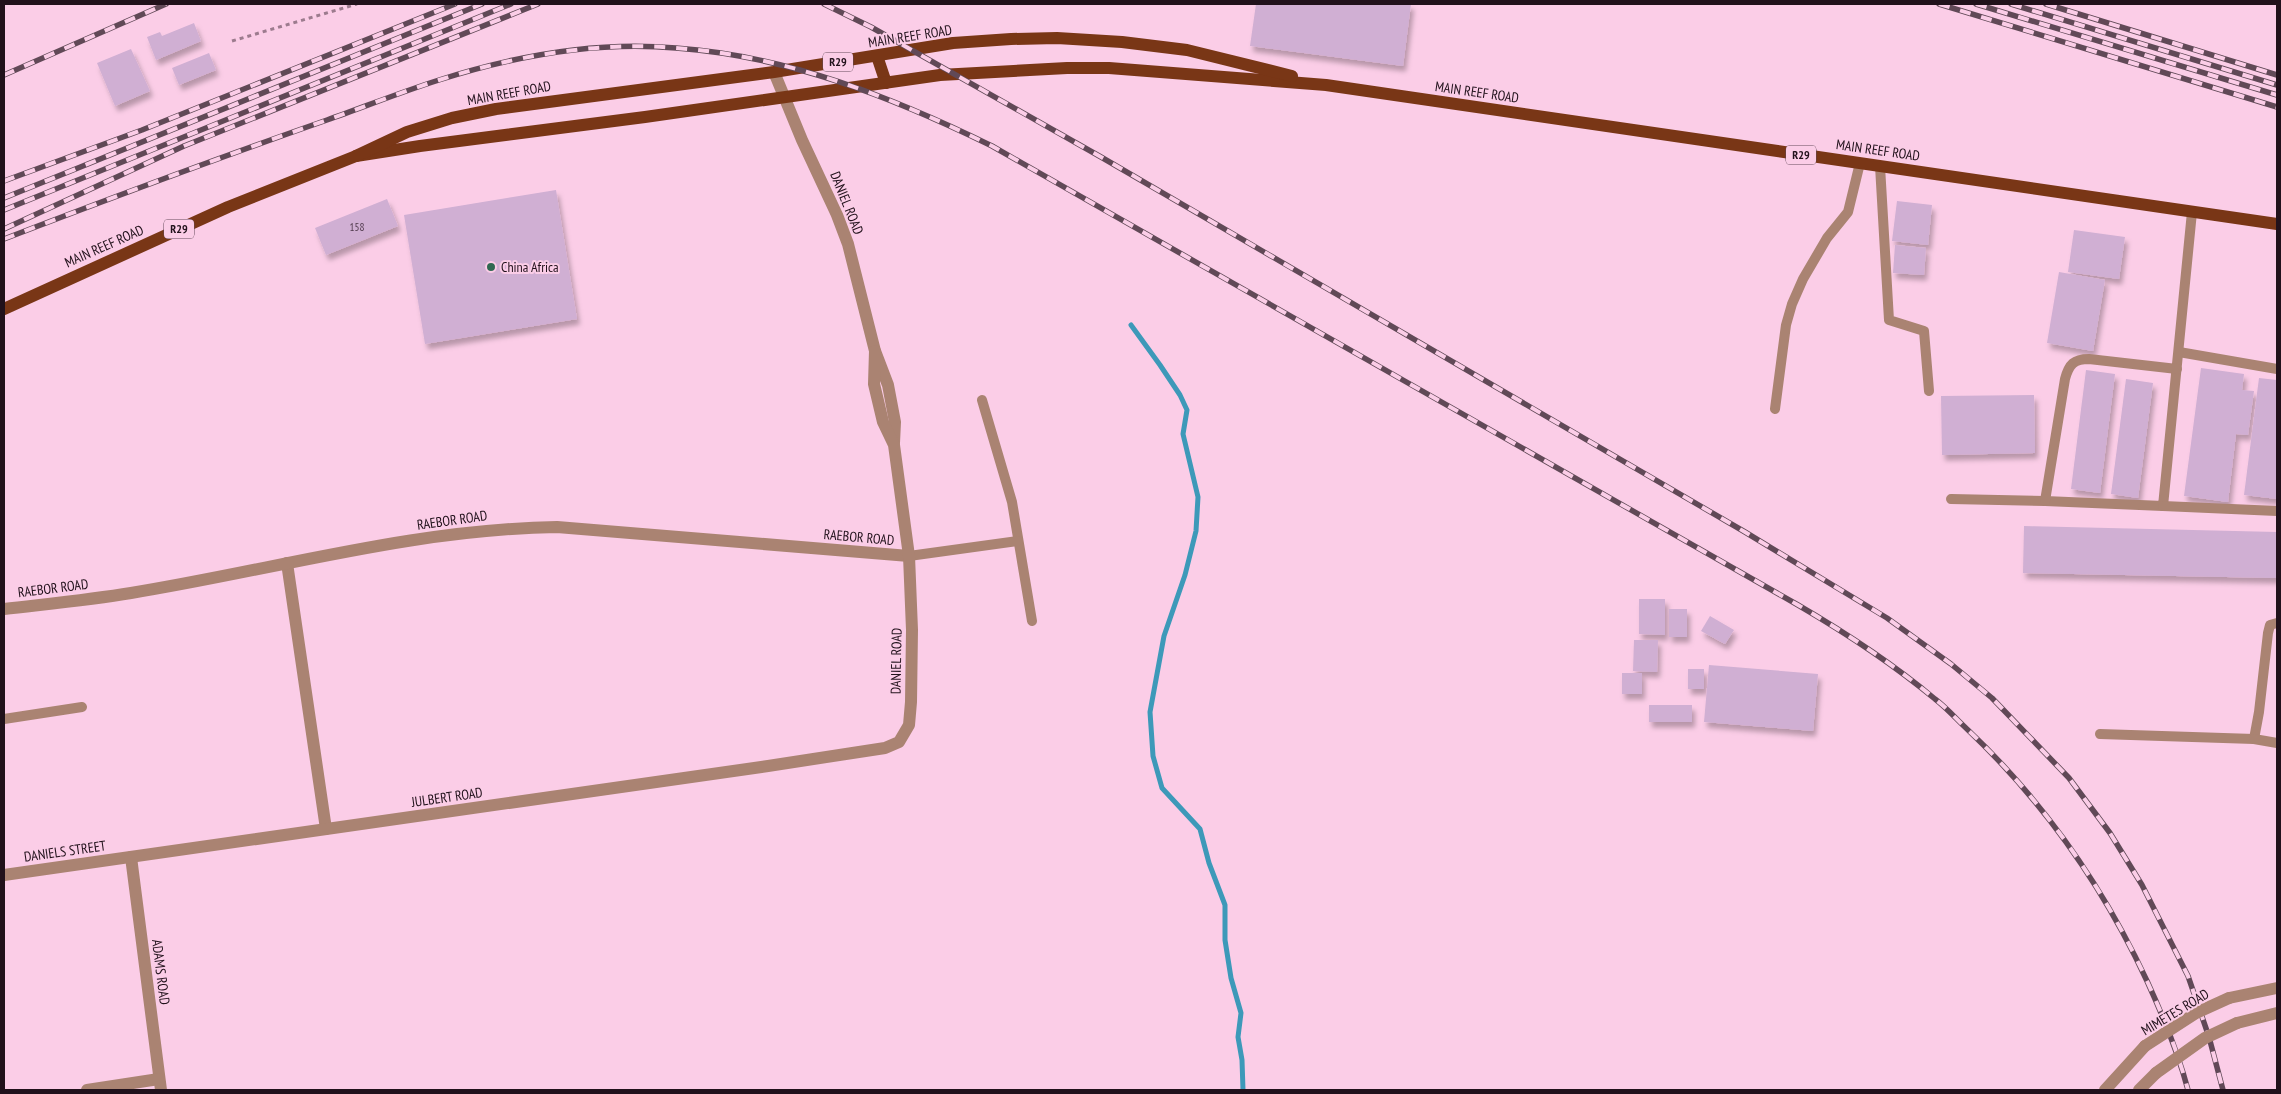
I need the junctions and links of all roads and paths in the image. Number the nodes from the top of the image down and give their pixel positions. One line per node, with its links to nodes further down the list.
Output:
1 (357, 4): 2 (path)
2 (232, 41)
3 (877, 56): 4 (main road, MAIN REEF ROAD / R29); 5 (main road); 6 (main road, MAIN REEF ROAD / R29)
4 (774, 72): 7 (street, DANIEL ROAD); 8 (main road, MAIN REEF ROAD / R29)
5 (886, 83): 6 (main road, MAIN REEF ROAD / R29); 7 (main road, MAIN REEF ROAD / R29)
6 (1326, 85): 9 (main road, MAIN REEF ROAD / R29)
7 (785, 96): 8 (main road, MAIN REEF ROAD / R29); 25 (street, DANIEL ROAD)
8 (356, 156): 13 (main road, MAIN REEF ROAD / R29)
9 (1860, 163): 10 (main road, MAIN REEF ROAD / R29); 19 (lane)
10 (1880, 166): 11 (main road, MAIN REEF ROAD / R29); 17 (lane)
11 (2192, 212): 12 (main road, MAIN REEF ROAD / R29); 14 (lane)
12 (2277, 224)
13 (4, 308)
14 (2179, 352): 15 (lane); 16 (lane)
15 (2177, 369): 21 (lane); 22 (lane)
16 (2277, 369)
17 (1929, 391)
18 (982, 400): 24 (lane)
19 (1775, 409)
20 (1951, 499): 21 (lane)
21 (2046, 500): 22 (lane)
22 (2163, 506): 23 (lane)
23 (2277, 511)
24 (1018, 541): 25 (lane); 28 (lane)
25 (908, 556): 26 (street, RAEBOR ROAD); 35 (street, DANIEL ROAD)
26 (287, 563): 27 (street, RAEBOR ROAD); 36 (street)
27 (4, 609)
28 (1032, 621)
29 (2277, 623): 33 (lane)
30 (82, 707): 31 (lane)
31 (4, 720)
32 (2100, 734): 33 (lane)
33 (2254, 739): 34 (lane)
34 (2277, 744)
35 (768, 766): 36 (street, JULBERT ROAD)
36 (326, 829): 37 (street, JULBERT ROAD)
37 (131, 857): 38 (street, DANIELS STREET); 41 (street, ADAMS ROAD)
38 (4, 875)
39 (2277, 988): 43 (street, MIMETES ROAD, bridge)
40 (2277, 1013): 44 (street, bridge)
41 (160, 1085): 42 (street)
42 (87, 1090)
43 (2105, 1090)
44 (2139, 1090)

